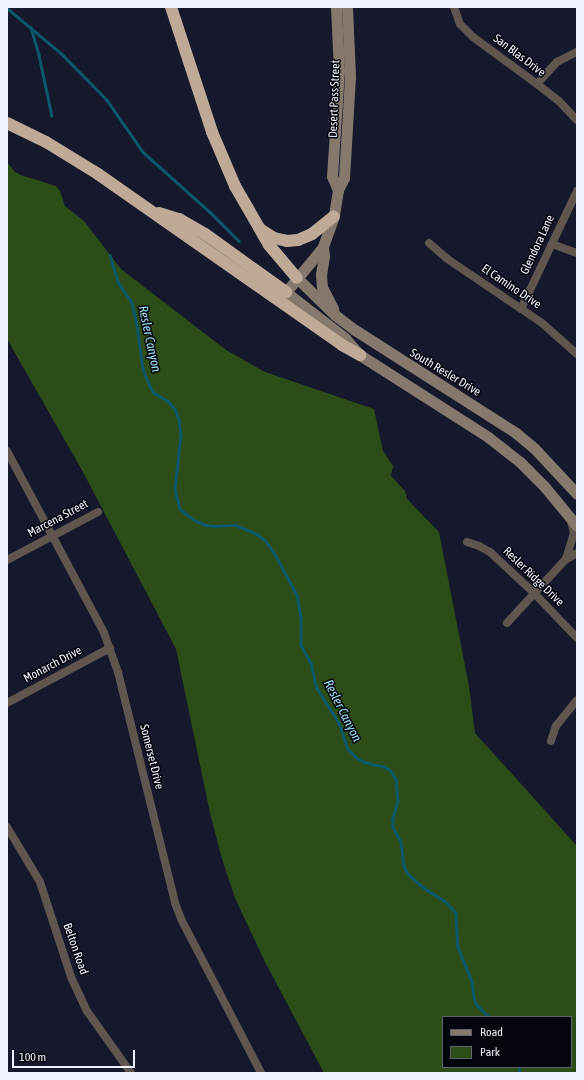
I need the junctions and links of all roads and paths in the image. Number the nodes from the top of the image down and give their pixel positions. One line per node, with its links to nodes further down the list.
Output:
1 (171, 7): 13 (highway)
2 (336, 7): 5 (main road, Desert Pass Street)
3 (347, 7): 5 (main road, Desert Pass Street)
4 (454, 7): 7 (street, San Blas Drive)
5 (343, 23): 12 (main road, Desert Pass Street)
6 (577, 52): 7 (street)
7 (537, 84): 8 (street, San Blas Drive)
8 (577, 120)
9 (7, 123): 11 (highway)
10 (577, 191): 15 (street, Glendora Lane)
11 (148, 210): 19 (highway); 23 (highway)
12 (334, 216): 13 (highway); 16 (main road, Desert Pass Street)
13 (257, 226): 18 (highway)
14 (430, 243): 20 (street, El Camino Drive)
15 (552, 244): 17 (street); 20 (street, Glendora Lane)
16 (323, 247): 18 (main road, Desert Pass Street); 21 (main road)
17 (577, 253)
18 (297, 278): 19 (main road, Desert Pass Street); 21 (main road, South Resler Drive)
19 (286, 292): 23 (main road)
20 (521, 309): 22 (street, El Camino Drive)
21 (335, 316): 25 (main road, South Resler Drive)
22 (577, 354)
23 (360, 355): 27 (main road)
24 (7, 451): 29 (street, Somerset Drive)
25 (577, 494)
26 (98, 512): 29 (street, Marcena Street)
27 (570, 516): 28 (main road); 33 (street)
28 (577, 526)
29 (53, 535): 32 (street, Marcena Street); 37 (street, Somerset Drive)
30 (467, 542): 34 (street, Resler Ridge Drive)
31 (577, 553): 33 (street)
32 (7, 560)
33 (566, 560): 34 (street)
34 (534, 593): 35 (street); 36 (street, Resler Ridge Drive)
35 (507, 623)
36 (577, 638)
37 (110, 648): 39 (street, Monarch Drive); 43 (street, Somerset Drive)
38 (577, 700): 40 (street)
39 (7, 703)
40 (551, 742)
41 (7, 827): 42 (street, Belton Road)
42 (132, 1073)
43 (261, 1073)

